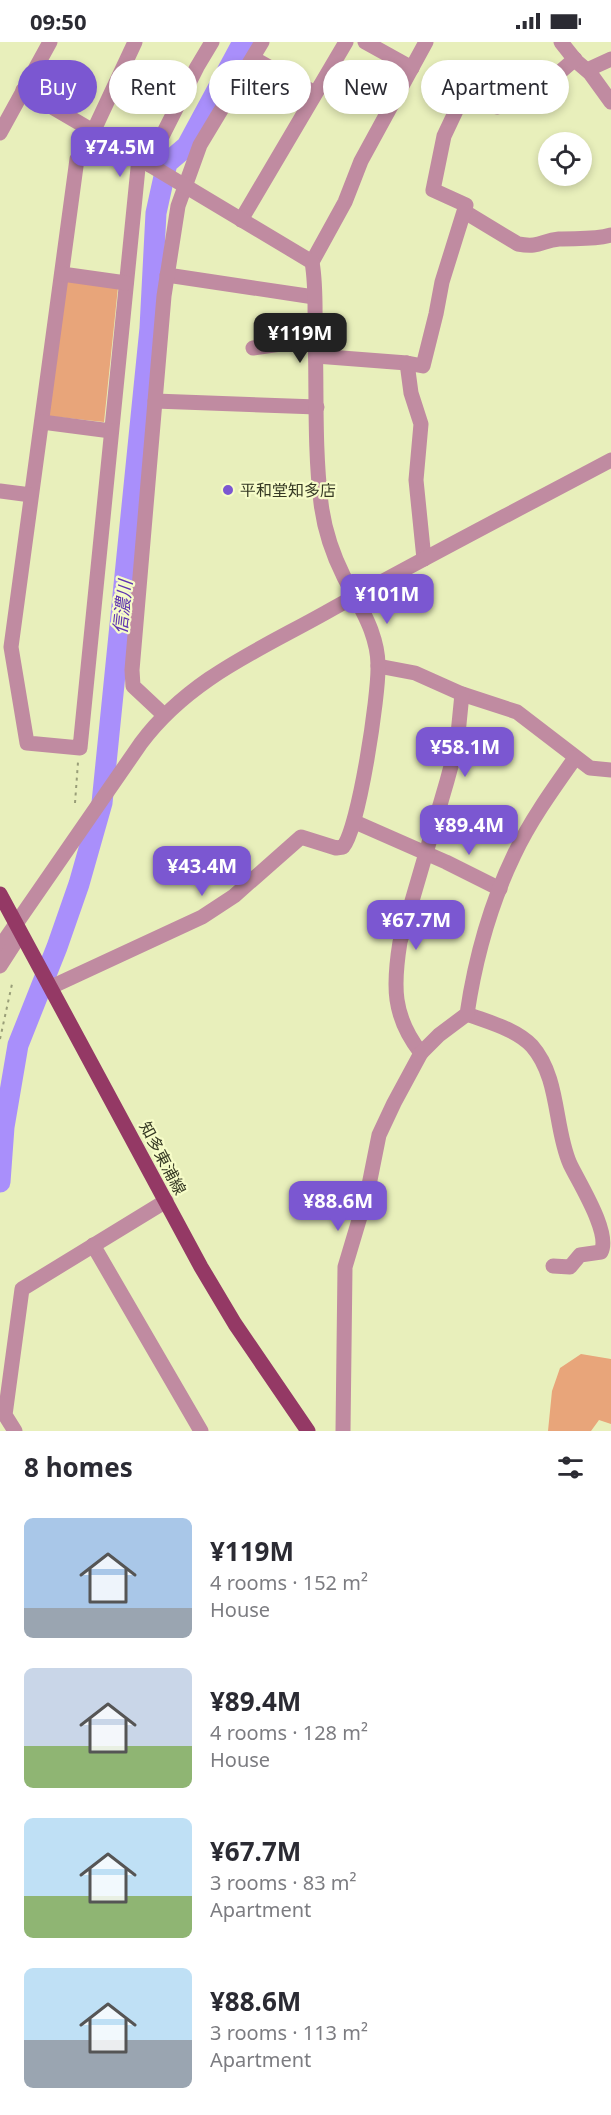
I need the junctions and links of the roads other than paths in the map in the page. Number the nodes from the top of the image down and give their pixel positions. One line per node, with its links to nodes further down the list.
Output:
1 (50, 42): 12 (street)
2 (135, 42): 19 (street)
3 (212, 42): 21 (street)
4 (262, 42): 9 (street)
5 (346, 42): 15 (street)
6 (365, 42): 13 (street)
7 (426, 42): 13 (street)
8 (561, 42): 10 (street)
9 (253, 58): 15 (street); 22 (street)
10 (575, 59): 14 (street); 23 (street)
11 (611, 59): 14 (street)
12 (40, 60)
13 (412, 68): 26 (street)
14 (587, 70): 17 (street)
15 (315, 93): 24 (street)
16 (18, 99): 20 (street)
17 (611, 102)
18 (63, 114): 19 (street)
19 (93, 132): 21 (street); 27 (street)
20 (0, 133)
21 (146, 162): 22 (street); 29 (street)
22 (178, 182): 24 (street); 28 (street)
23 (465, 212): 25 (street); 34 (street)
24 (241, 220): 26 (street)
25 (611, 235)
26 (312, 262): 30 (street)
27 (62, 274): 29 (street); 37 (street)
28 (167, 275): 30 (street); 35 (street)
29 (126, 283): 38 (street)
30 (314, 297): 31 (street)
31 (315, 339): 32 (street); 33 (street)
32 (254, 347)
33 (316, 356): 34 (street); 36 (street)
34 (407, 363): 42 (street)
35 (155, 401): 36 (street); 46 (street)
36 (317, 407): 43 (street)
37 (42, 422): 38 (street); 41 (street)
38 (111, 431): 41 (street)
39 (611, 460): 42 (street)
40 (0, 491): 41 (street)
41 (31, 495)
42 (424, 559): 43 (street)
43 (354, 597): 44 (street); 46 (street)
44 (378, 666): 45 (street); 49 (street)
45 (462, 694): 47 (street); 50 (street)
46 (164, 716): 53 (street)
47 (575, 758): 48 (street); 51 (street)
48 (611, 770)
49 (355, 822): 50 (street); 56 (street)
50 (426, 854): 51 (street); 58 (street)
51 (500, 889): 57 (street)
52 (0, 894): 53 (main road, 知多東浦線)
53 (18, 929): 54 (street); 55 (street); 56 (main road, 知多東浦線)
54 (0, 947)
55 (0, 966)
56 (51, 987): 59 (main road, 知多東浦線)
57 (466, 1014): 58 (street); 61 (street)
58 (421, 1053): 65 (street)
59 (166, 1201): 60 (street); 64 (main road, 知多東浦線)
60 (93, 1245): 62 (street); 63 (street)
61 (553, 1266)
62 (15, 1431)
63 (201, 1431)
64 (308, 1431)
65 (343, 1431)

